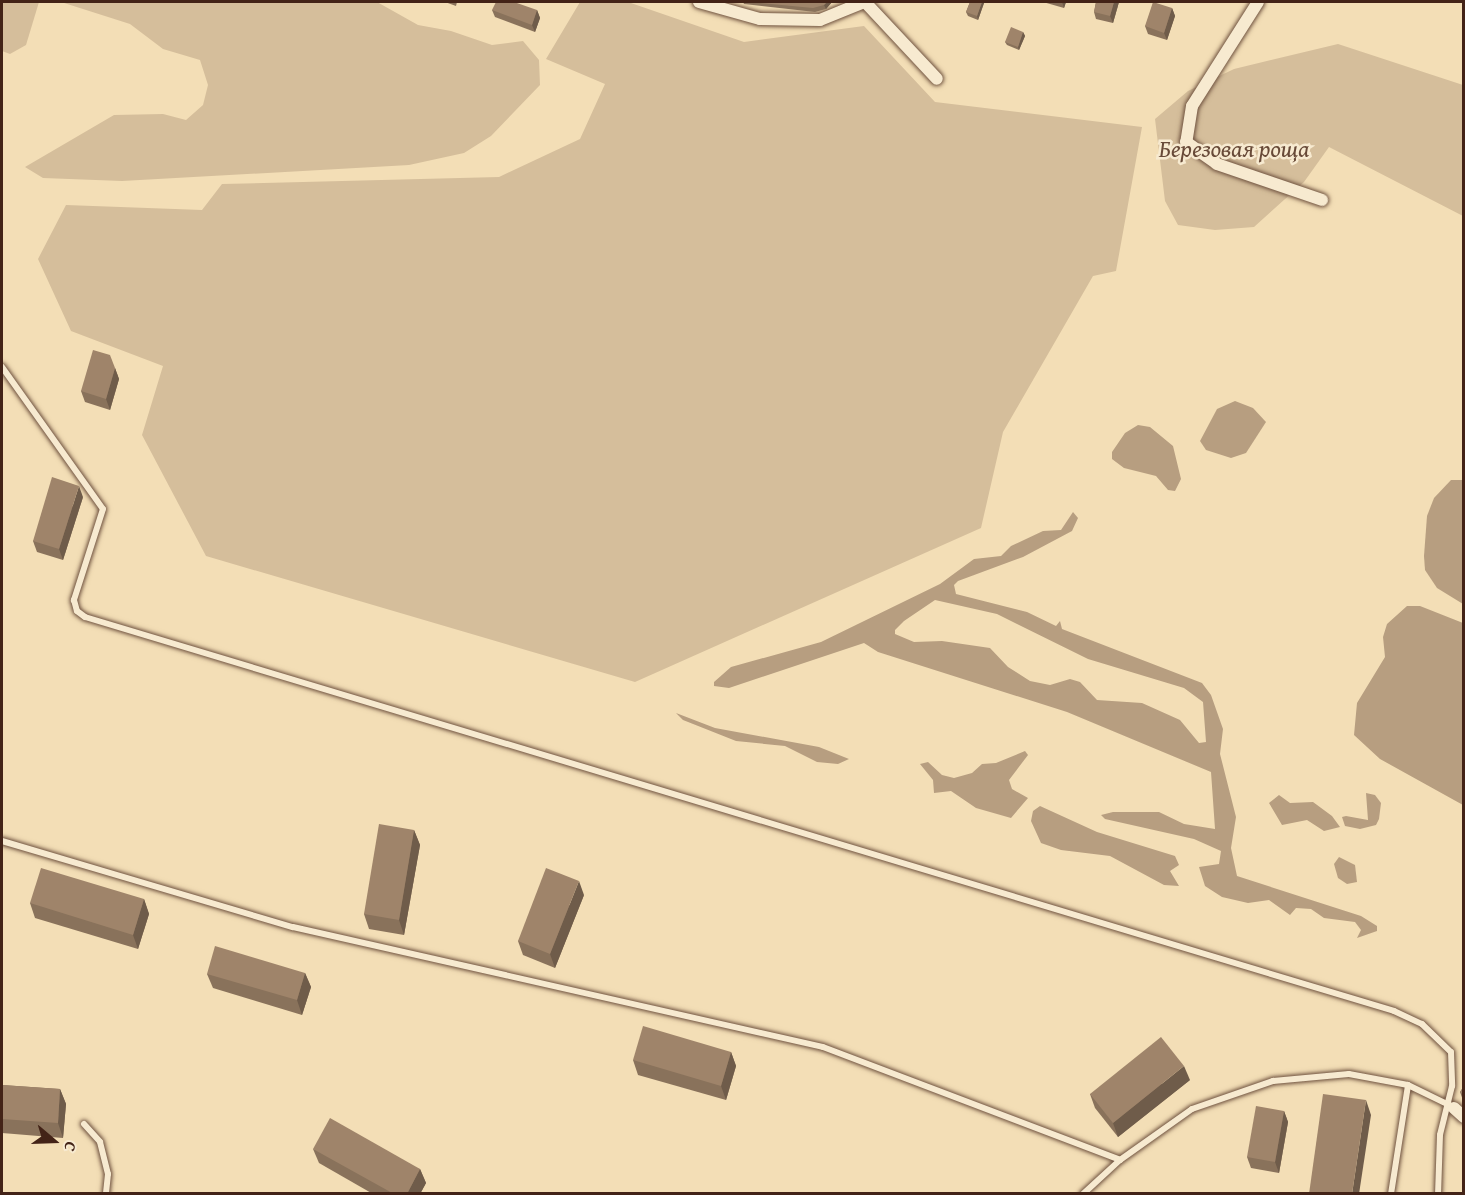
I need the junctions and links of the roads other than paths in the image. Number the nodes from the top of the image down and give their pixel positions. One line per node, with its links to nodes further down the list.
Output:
1 (699, 2): 2 (street)
2 (865, 2): 4 (street)
3 (1258, 2): 5 (street)
4 (937, 79)
5 (1322, 200)
6 (2, 367): 9 (lane)
7 (2, 842): 11 (lane)
8 (1408, 1085): 9 (lane); 11 (lane); 14 (lane)
9 (1455, 1110): 15 (lane)
10 (84, 1124): 12 (lane)
11 (1120, 1160): 13 (lane)
12 (106, 1194)
13 (1083, 1194)
14 (1391, 1194)
15 (1438, 1194)

